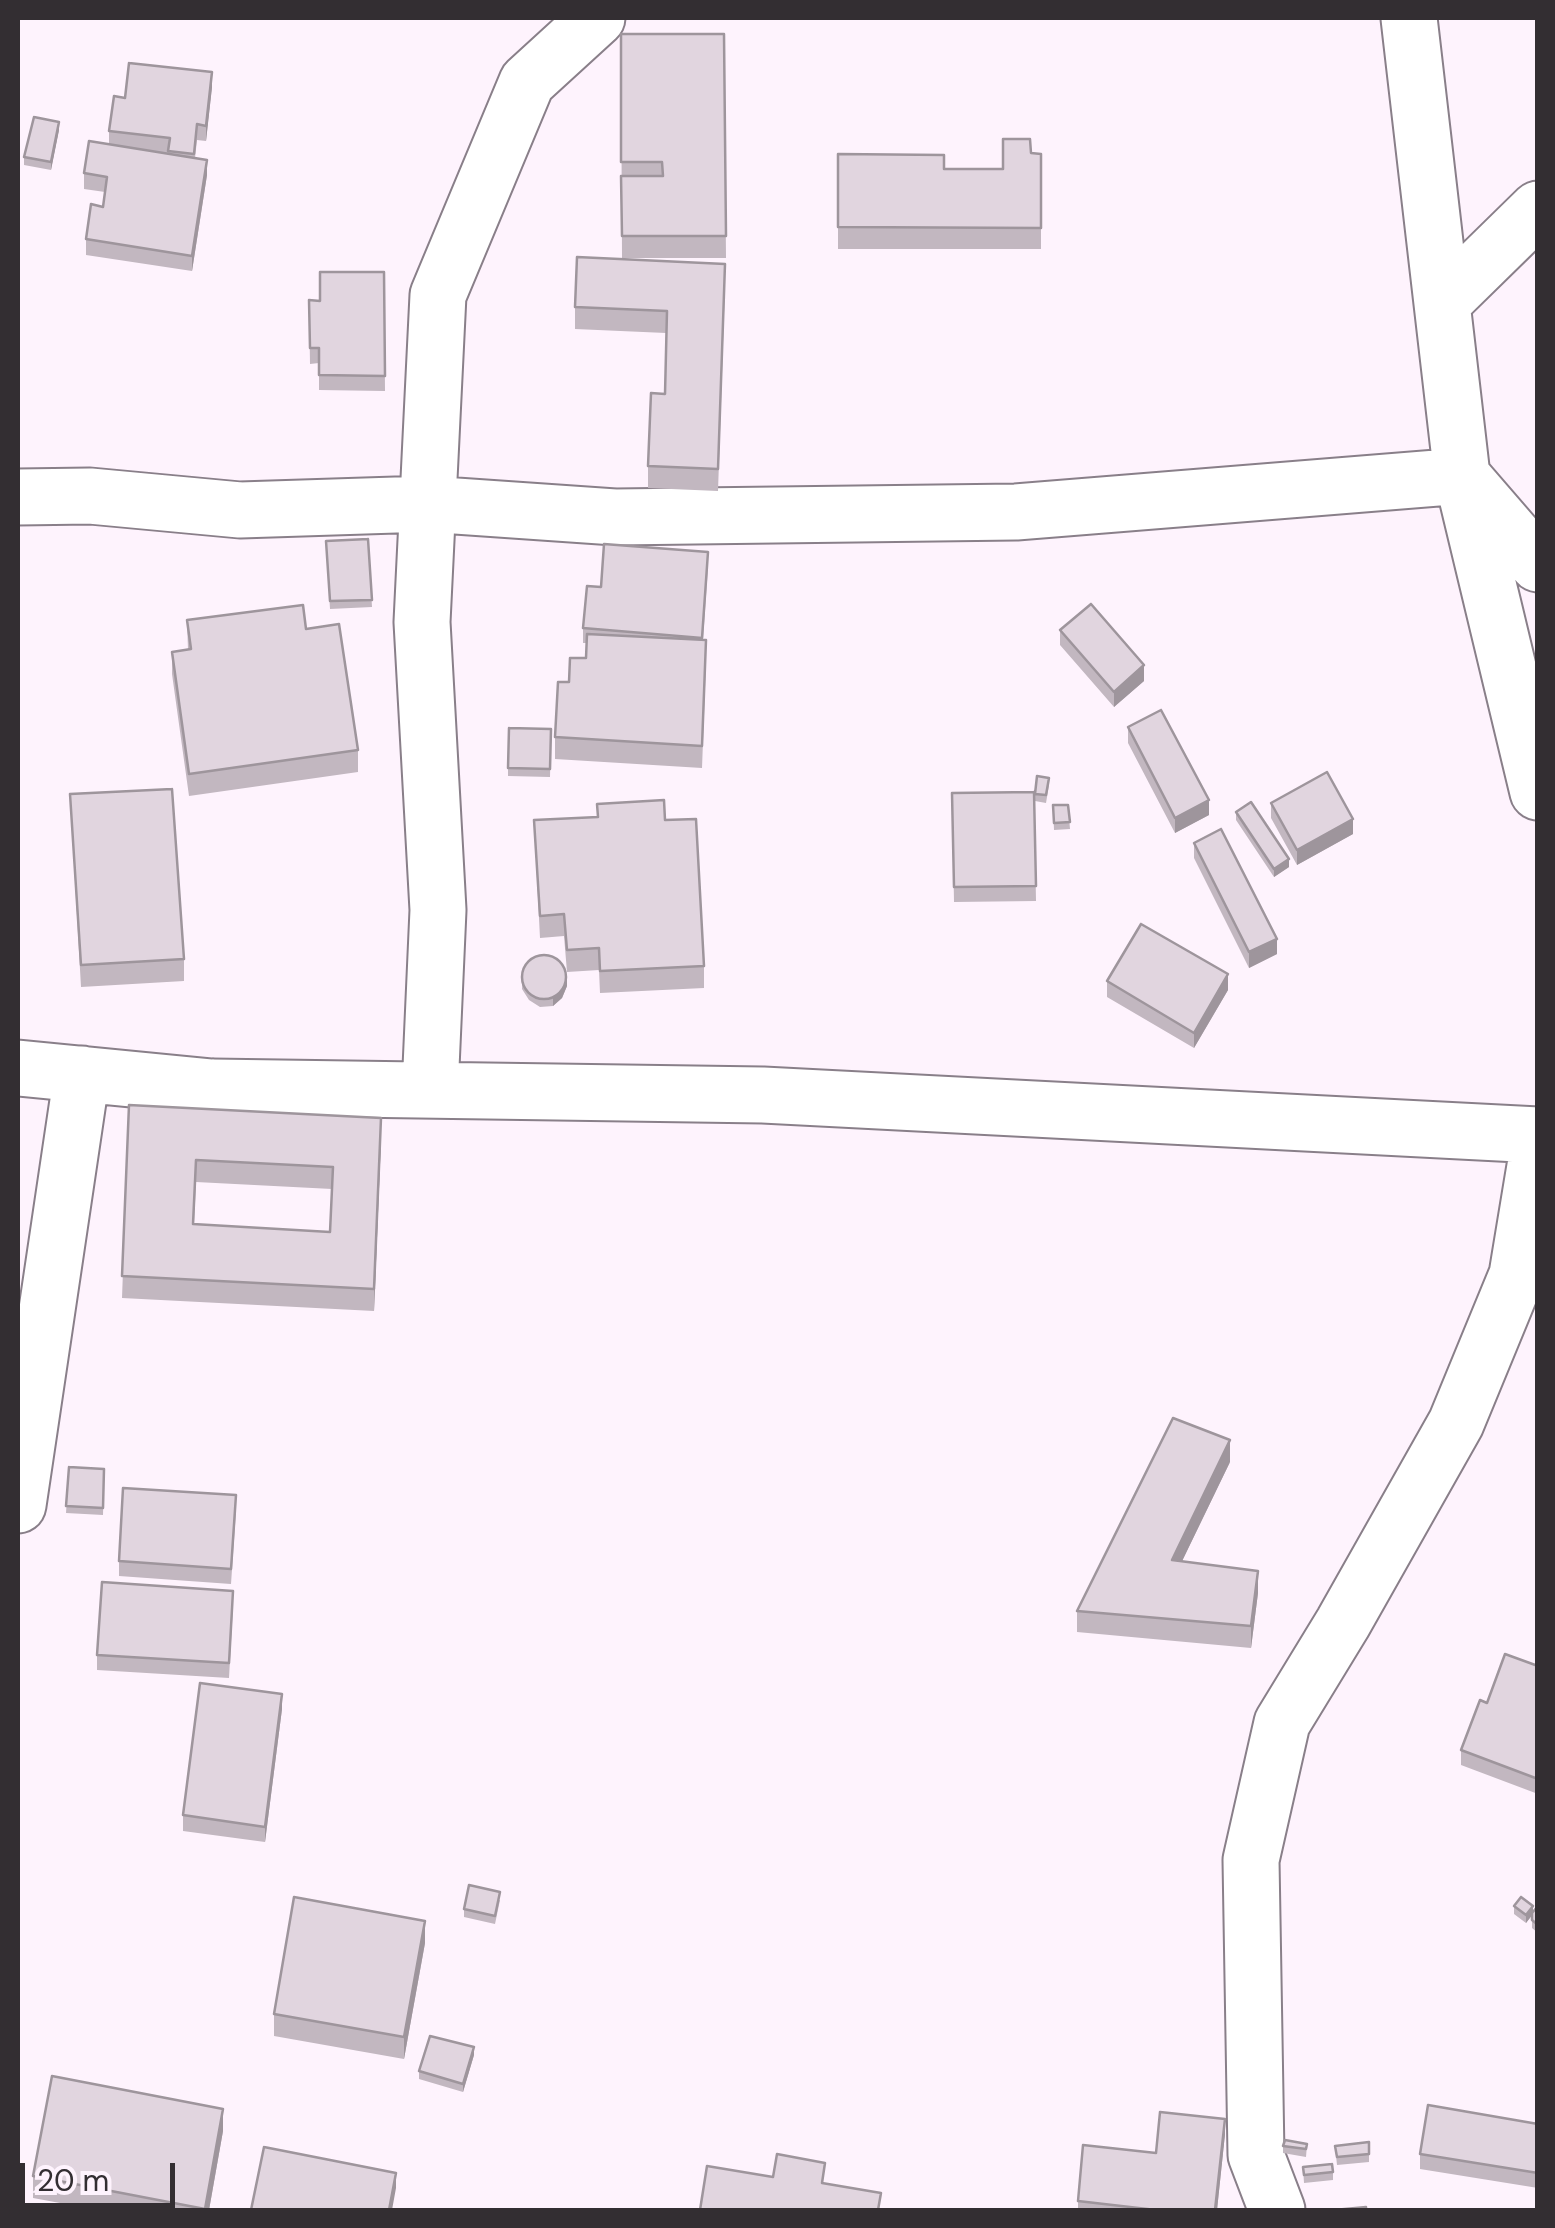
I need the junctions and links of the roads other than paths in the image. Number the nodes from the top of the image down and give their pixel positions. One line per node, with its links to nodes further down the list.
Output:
1 (597, 18): 7 (street)
2 (1409, 18): 4 (street)
3 (1538, 209): 4 (street)
4 (1442, 303): 5 (street)
5 (1462, 476): 7 (street); 8 (street); 9 (street)
6 (18, 497): 7 (street)
7 (428, 504): 12 (street)
8 (1538, 564)
9 (1538, 792)
10 (18, 1068): 11 (street)
11 (82, 1074): 12 (street); 15 (street)
12 (430, 1090): 13 (street)
13 (1538, 1134)
14 (1538, 1148): 16 (street)
15 (18, 1506)
16 (1277, 2210)

